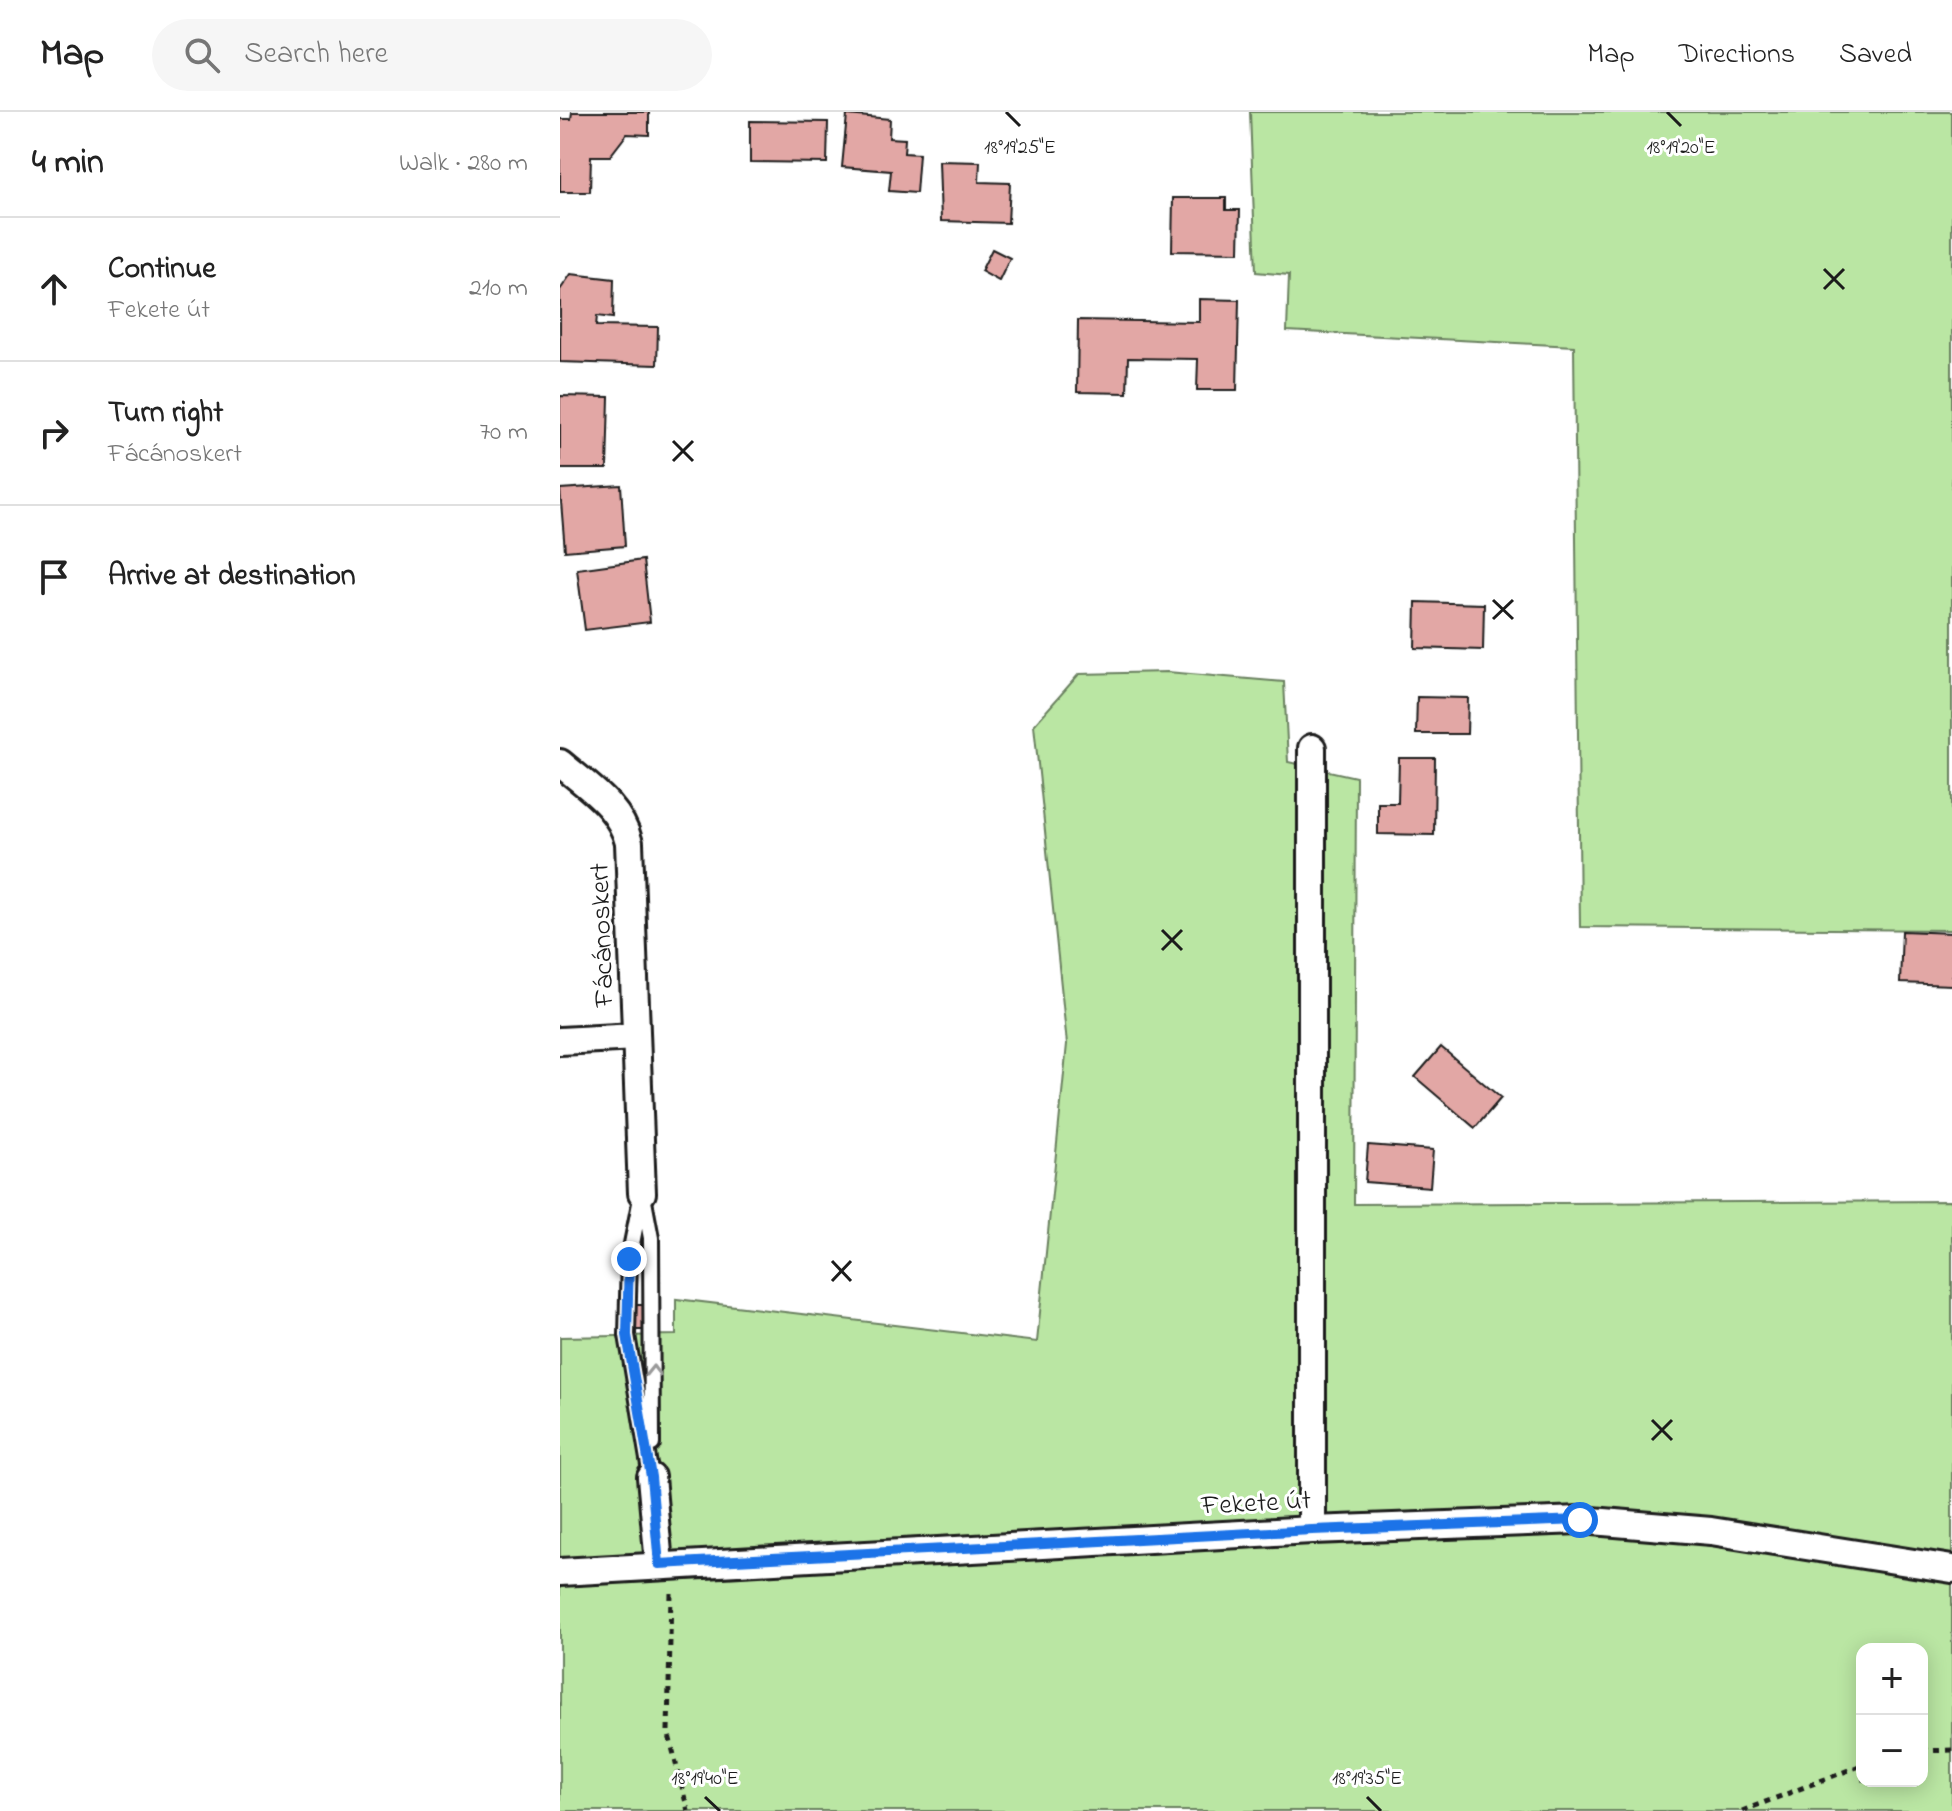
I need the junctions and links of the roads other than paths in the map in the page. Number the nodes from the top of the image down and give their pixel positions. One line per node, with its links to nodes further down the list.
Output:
1 (1312, 748): 7 (street)
2 (560, 763): 3 (street, Fácánoskert)
3 (636, 1037): 4 (street, Fácánoskert); 5 (street, Fácánoskert)
4 (560, 1041)
5 (642, 1193): 6 (lane, Fácánoskert, one-way to 5); 6 (lane, Fácánoskert)
6 (651, 1477): 8 (street, Fácánoskert)
7 (1312, 1530): 8 (street, Fekete út); 9 (street, Fekete út)
8 (665, 1564): 10 (street, Fekete út)
9 (1952, 1569)
10 (560, 1572)

